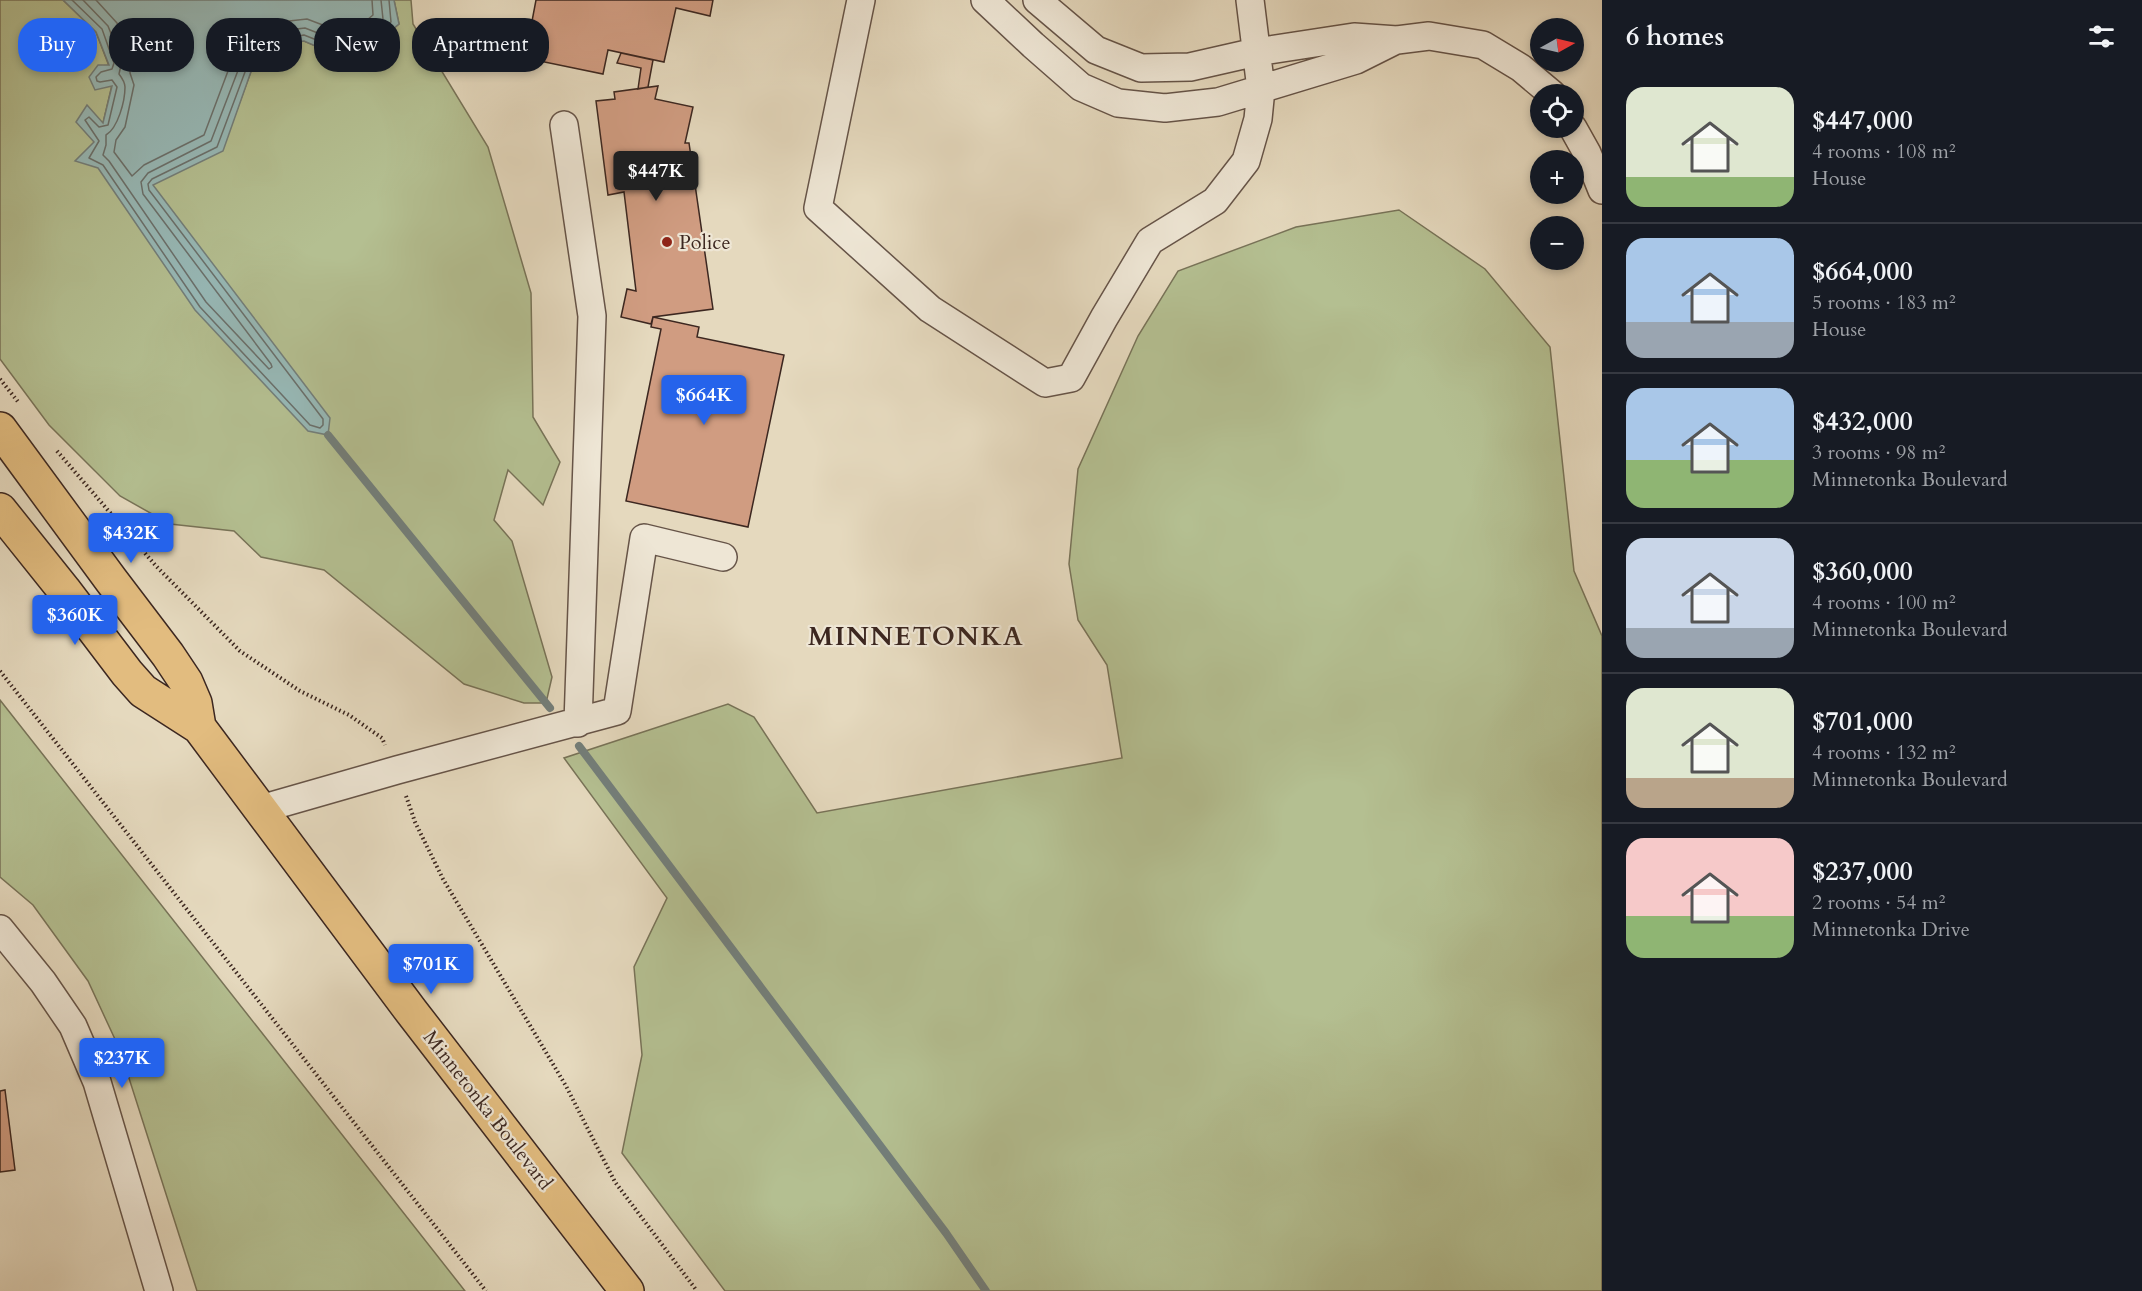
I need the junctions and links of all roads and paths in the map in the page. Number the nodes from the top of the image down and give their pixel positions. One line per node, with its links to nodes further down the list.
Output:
1 (861, 0): 8 (street)
2 (985, 0): 8 (street)
3 (1037, 0): 6 (street)
4 (1250, 0): 6 (street)
5 (1397, 39): 6 (street); 7 (street); 8 (street)
6 (1256, 52): 8 (street)
7 (1540, 84)
8 (1261, 89)
9 (564, 124): 18 (street)
10 (1579, 138): 11 (street)
11 (1602, 190)
12 (0, 379): 13 (path)
13 (13, 420): 19 (main road, Minnetonka Boulevard)
14 (51, 444): 20 (path)
15 (0, 510): 19 (main road, Minnetonka Boulevard)
16 (723, 557): 18 (street)
17 (0, 671): 24 (path)
18 (578, 723): 20 (street)
19 (199, 727): 21 (main road, Minnetonka Boulevard)
20 (397, 770): 21 (street); 26 (path)
21 (261, 809): 25 (main road, Minnetonka Boulevard)
22 (0, 929): 23 (street)
23 (159, 1291)
24 (486, 1291)
25 (627, 1291)
26 (697, 1291)

